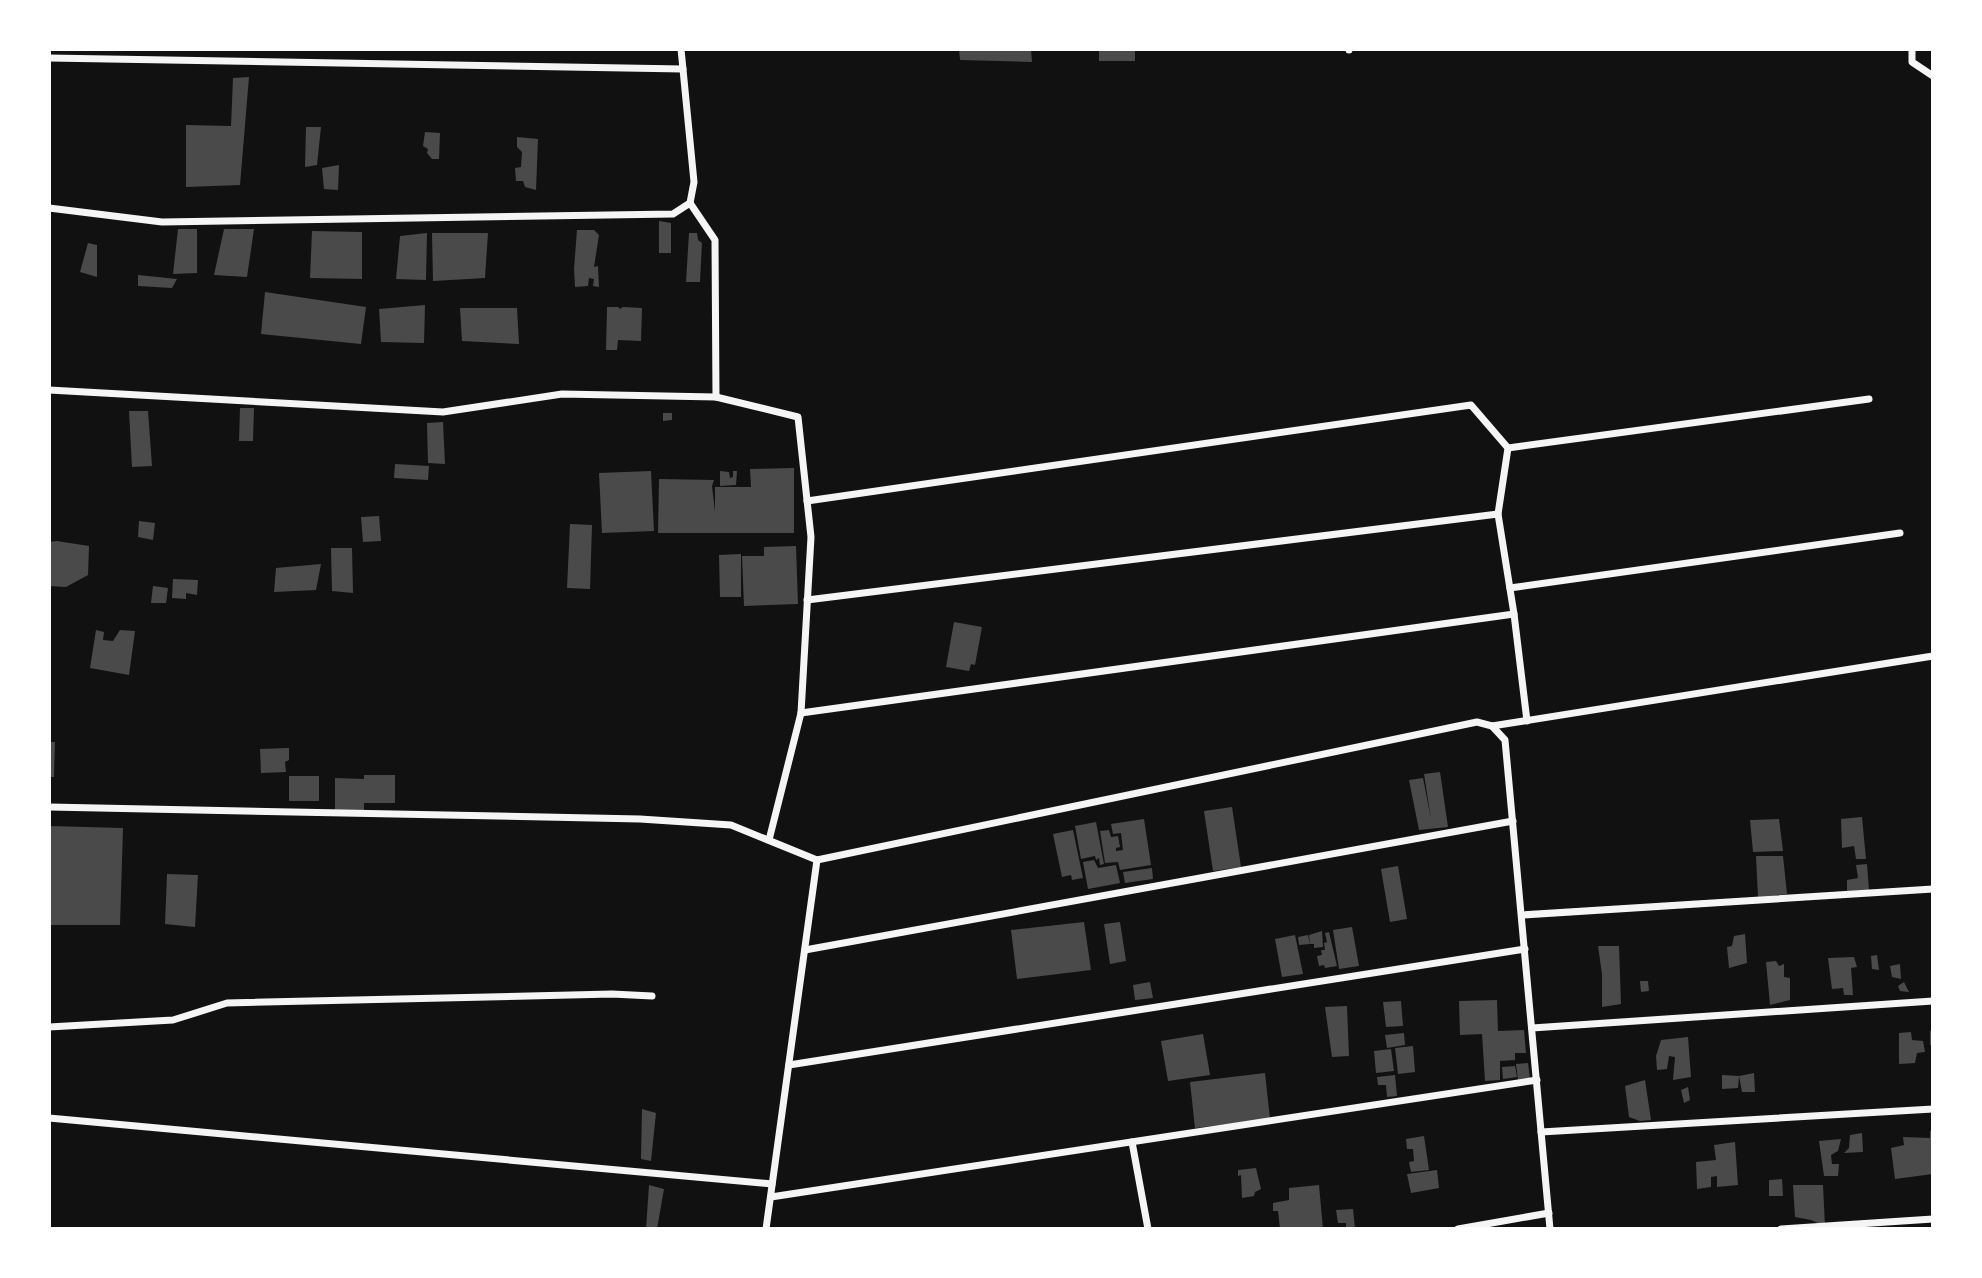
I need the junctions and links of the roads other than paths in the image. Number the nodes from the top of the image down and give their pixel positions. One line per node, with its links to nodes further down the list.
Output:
1 (681, 49): 4 (street)
2 (1912, 49): 5 (street)
3 (49, 58): 4 (street)
4 (682, 69): 6 (street)
5 (1933, 76)
6 (690, 203): 7 (street); 9 (street)
7 (49, 208)
8 (49, 390): 9 (street)
9 (716, 397): 12 (street)
10 (1869, 399): 11 (street)
11 (1508, 448): 12 (street); 13 (street)
12 (807, 501): 16 (street)
13 (1498, 514): 15 (street); 16 (street)
14 (1900, 533): 15 (street)
15 (1510, 588): 17 (street)
16 (807, 600): 19 (street)
17 (1514, 614): 19 (street); 20 (street)
18 (1933, 656): 20 (street)
19 (801, 713): 24 (street)
20 (1527, 721): 21 (street)
21 (1492, 726): 23 (street); 25 (street)
22 (49, 807): 24 (street)
23 (1513, 821): 27 (street); 29 (street)
24 (769, 840): 25 (street)
25 (817, 860): 29 (street)
26 (1933, 889): 27 (street)
27 (1522, 915): 28 (street)
28 (1525, 949): 33 (street); 34 (street)
29 (805, 950): 34 (street)
30 (652, 996): 32 (street)
31 (1933, 1001): 33 (street)
32 (49, 1027)
33 (1532, 1028): 35 (street)
34 (789, 1065): 40 (street)
35 (1537, 1080): 38 (street); 39 (street)
36 (1933, 1109): 38 (street)
37 (49, 1118): 40 (street)
38 (1541, 1132): 42 (street)
39 (1132, 1142): 41 (street); 45 (street)
40 (772, 1184): 41 (street)
41 (771, 1197): 44 (street)
42 (1549, 1213): 46 (street); 47 (street)
43 (1933, 1219): 48 (street)
44 (766, 1229)
45 (1147, 1229)
46 (1458, 1229)
47 (1550, 1229)
48 (1781, 1229)

